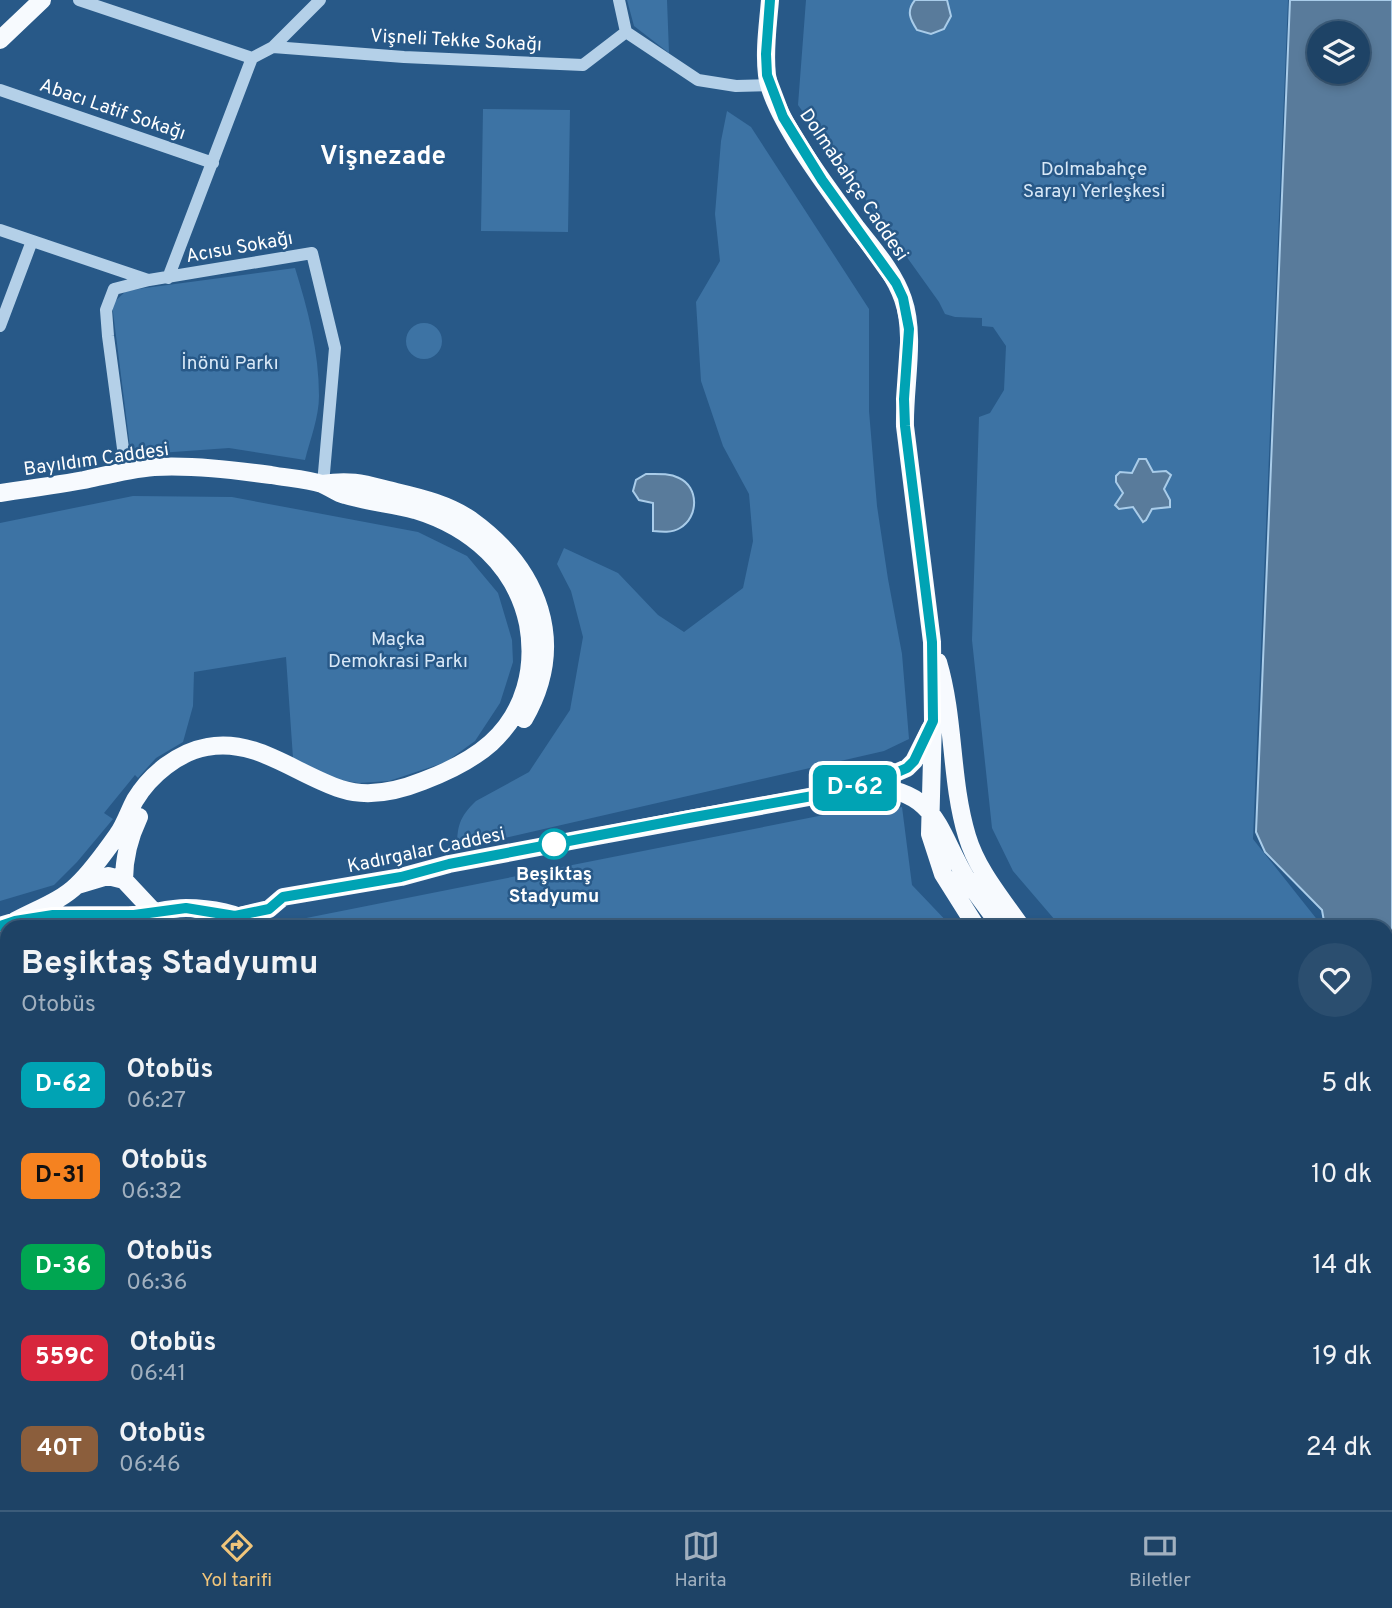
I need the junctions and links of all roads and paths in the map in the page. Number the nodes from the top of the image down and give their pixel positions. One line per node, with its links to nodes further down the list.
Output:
1 (79, 0): 9 (street)
2 (320, 0): 8 (street)
3 (619, 0): 6 (street)
4 (769, 0): 10 (main road, Dolmabahçe Caddesi)
5 (39, 1): 7 (main road)
6 (626, 32): 8 (street, Vişneli Tekke Sokağı); 10 (street)
7 (0, 40)
8 (273, 47): 9 (street)
9 (252, 58): 12 (street)
10 (769, 85): 21 (main road, Dolmabahçe Caddesi)
11 (0, 90): 12 (street, Abacı Latif Sokağı)
12 (213, 163): 15 (street)
13 (0, 230): 14 (street, Acısu Sokağı)
14 (32, 241): 16 (street, Acısu Sokağı); 17 (street)
15 (168, 278): 16 (street, Acısu Sokağı); 19 (street, Acısu Sokağı)
16 (149, 280): 18 (street, Acısu Sokağı)
17 (0, 326)
18 (126, 471): 19 (main road, Bayıldım Caddesi); 20 (main road, Bayıldım Caddesi)
19 (323, 484): 25 (main road, Bayıldım Caddesi); 26 (main road, Bayıldım Caddesi)
20 (0, 493)
21 (932, 642): 22 (main road); 37 (main road)
22 (933, 721): 23 (main road, Kadırgalar Caddesi); 24 (main road)
23 (863, 787): 24 (main road, Kadırgalar Caddesi); 29 (main road, Kadırgalar Caddesi)
24 (929, 810): 35 (main road); 36 (main road)
25 (124, 880): 26 (main road); 28 (main road)
26 (78, 884): 30 (main road, Bayıldım Caddesi)
27 (202, 910): 28 (main road, Kadırgalar Caddesi); 29 (main road, Kadırgalar Caddesi); 32 (main road)
28 (154, 912): 31 (main road, Kadırgalar Caddesi)
29 (235, 916): 33 (main road); 34 (main road)
30 (13, 920)
31 (25, 920)
32 (170, 920)
33 (220, 920)
34 (247, 920)
35 (972, 920)
36 (996, 920)
37 (1016, 920)

